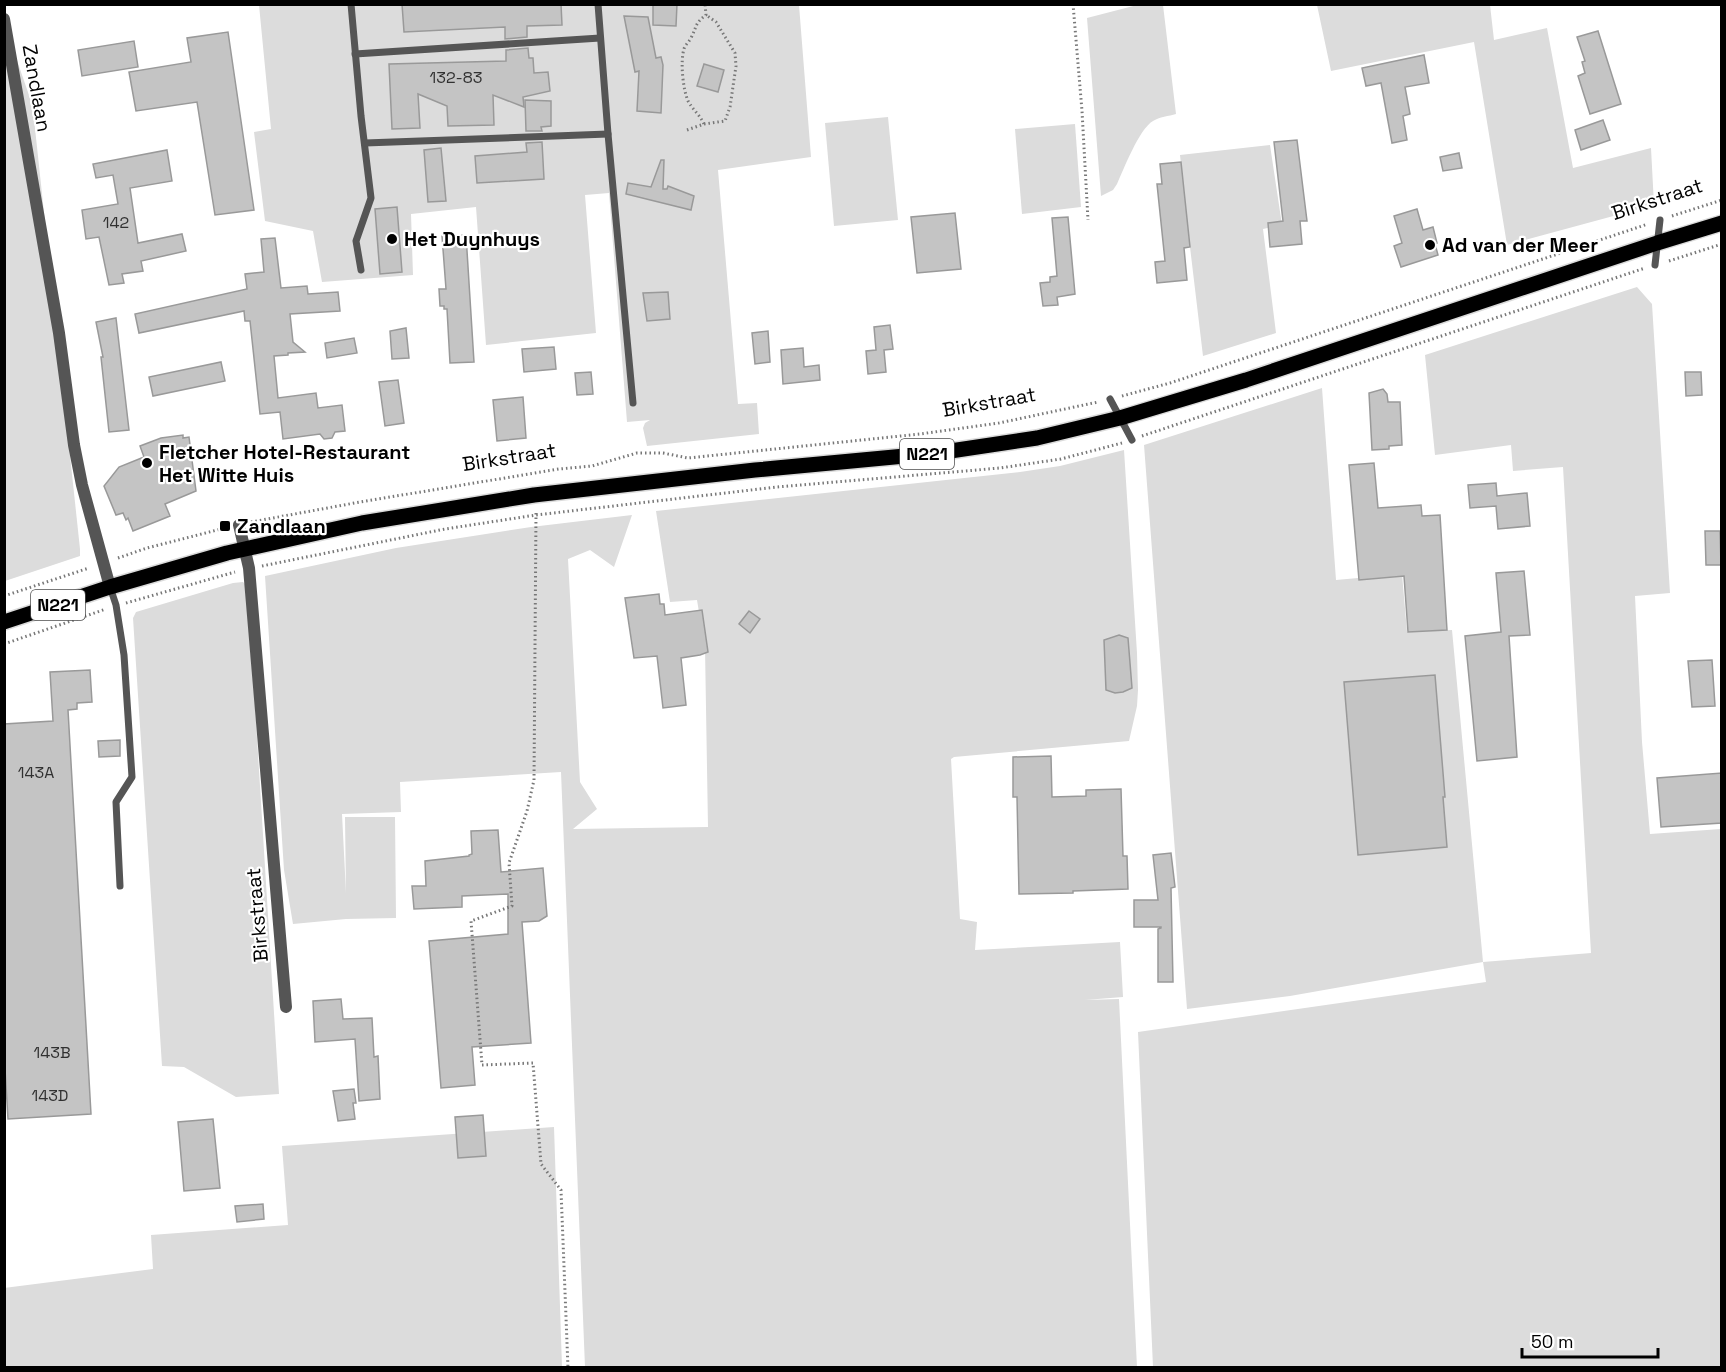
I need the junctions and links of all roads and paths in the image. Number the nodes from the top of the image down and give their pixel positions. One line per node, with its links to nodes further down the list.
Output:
1 (351, 4): 8 (lane)
2 (598, 4): 7 (lane)
3 (705, 4): 5 (path)
4 (1073, 4): 14 (path)
5 (706, 15): 9 (path); 9 (path)
6 (4, 19): 27 (street, Zandlaan)
7 (600, 38): 8 (lane); 11 (lane)
8 (355, 54): 12 (lane)
9 (704, 124): 10 (path)
10 (687, 130)
11 (608, 134): 12 (lane); 21 (lane)
12 (365, 143): 19 (lane)
13 (1722, 200): 15 (path, Birkstraat)
14 (1088, 220)
15 (1660, 220): 17 (lane); 20 (path, Birkstraat)
16 (1722, 223): 17 (main road, Birkstraat / N221)
17 (1658, 243): 18 (lane); 22 (main road, Birkstraat / N221)
18 (1655, 265)
19 (361, 270)
20 (1110, 399): 22 (lane); 25 (path, Birkstraat)
21 (633, 404)
22 (1120, 418): 23 (lane); 26 (main road, Birkstraat / N221)
23 (1132, 440)
24 (537, 515): 36 (path)
25 (239, 525): 26 (street, Birkstraat); 27 (path, Birkstraat)
26 (245, 548): 28 (street, Birkstraat); 29 (main road, Birkstraat / N221)
27 (103, 563): 29 (street, Zandlaan); 30 (path, Birkstraat)
28 (249, 568): 31 (path); 35 (street, Birkstraat)
29 (110, 587): 31 (lane); 32 (main road, Birkstraat / N221)
30 (4, 596)
31 (116, 605): 33 (path); 34 (lane)
32 (4, 622)
33 (4, 644)
34 (120, 886)
35 (286, 1007)
36 (568, 1368)

